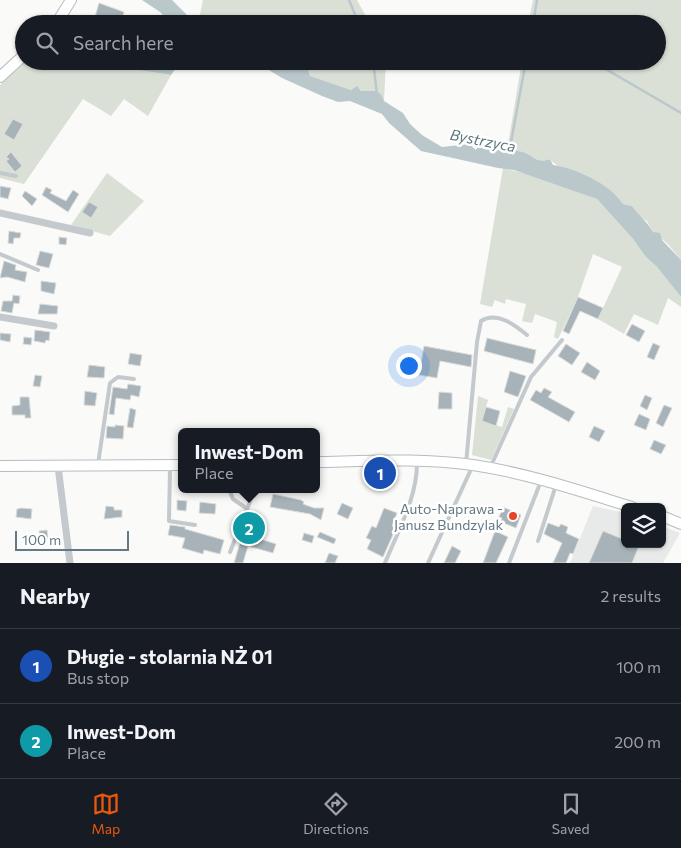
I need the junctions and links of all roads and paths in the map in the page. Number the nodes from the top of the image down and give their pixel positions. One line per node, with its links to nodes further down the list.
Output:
1 (71, 0): 2 (main road)
2 (62, 15)
3 (15, 63): 4 (main road)
4 (0, 77)
5 (0, 172): 6 (lane)
6 (16, 176)
7 (0, 213): 8 (street)
8 (90, 233)
9 (0, 254): 10 (lane)
10 (38, 270)
11 (0, 317): 12 (street)
12 (54, 326)
13 (527, 335): 20 (lane)
14 (562, 340): 24 (lane)
15 (134, 379): 23 (lane)
16 (418, 461): 17 (main road); 20 (main road); 37 (lane)
17 (320, 462)
18 (170, 465): 19 (main road); 23 (main road); 33 (lane)
19 (178, 465)
20 (470, 465): 24 (main road); 38 (lane)
21 (0, 466): 22 (main road)
22 (58, 466): 23 (main road); 36 (street)
23 (98, 466)
24 (489, 468): 25 (main road)
25 (541, 481): 26 (main road); 39 (lane)
26 (556, 485): 29 (main road); 34 (lane)
27 (230, 493): 30 (lane)
28 (253, 493): 30 (lane)
29 (621, 504)
30 (246, 508): 35 (lane)
31 (666, 518): 32 (main road)
32 (681, 524)
33 (195, 525)
34 (538, 540)
35 (230, 552)
36 (70, 563)
37 (385, 563)
38 (428, 563)
39 (509, 563)

